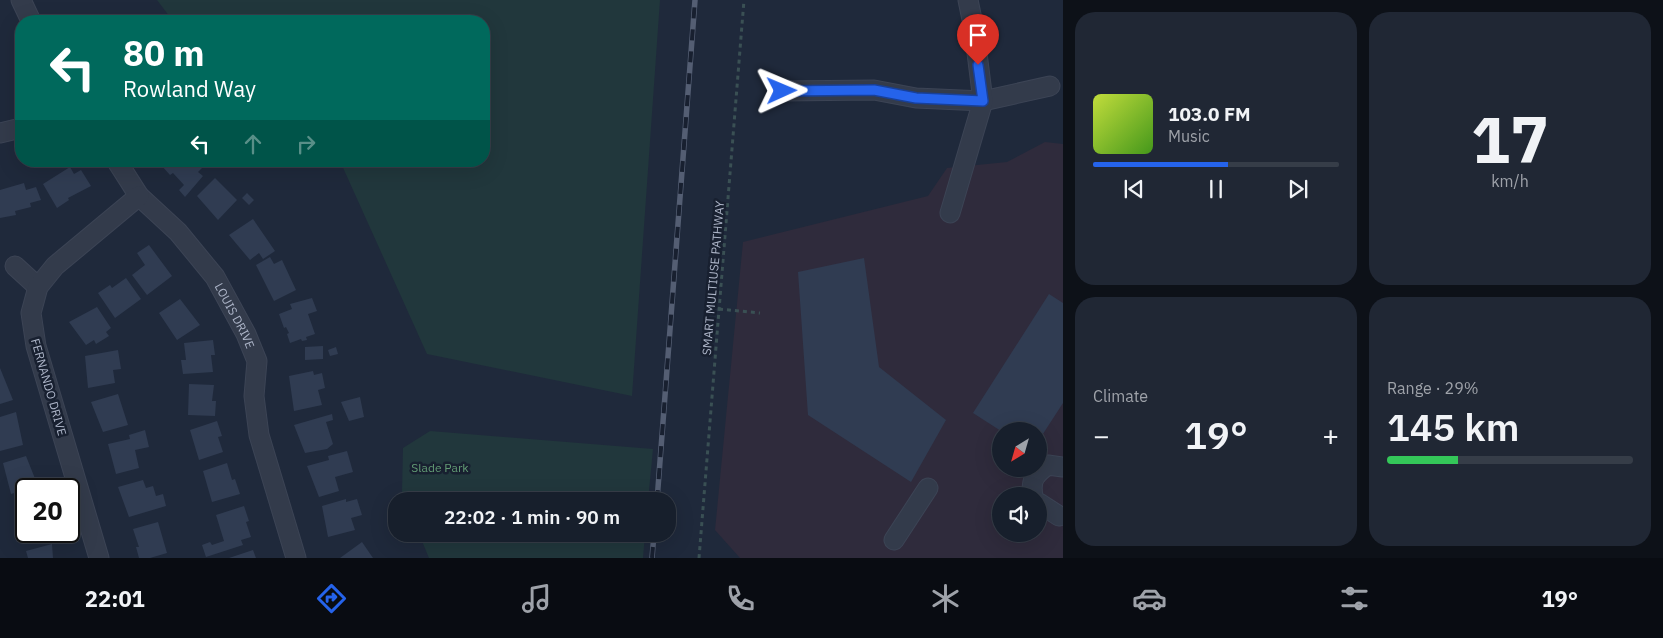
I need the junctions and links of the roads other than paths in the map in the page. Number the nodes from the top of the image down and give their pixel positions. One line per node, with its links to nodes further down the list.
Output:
1 (21, 0): 3 (street)
2 (968, 0): 6 (street)
3 (28, 15)
4 (1050, 86): 6 (street)
5 (782, 91): 6 (street)
6 (983, 101): 11 (street)
7 (15, 129): 8 (street)
8 (0, 133)
9 (121, 167): 10 (street, LOUIS DRIVE)
10 (139, 196): 13 (street, FERNANDO DRIVE); 21 (street, LOUIS DRIVE)
11 (950, 213)
12 (15, 266): 13 (street)
13 (38, 287): 20 (street, FERNANDO DRIVE)
14 (1063, 467): 15 (street)
15 (1031, 487)
16 (928, 488): 19 (street)
17 (1047, 508): 18 (street)
18 (1059, 516)
19 (894, 540)
20 (100, 558)
21 (296, 558)

